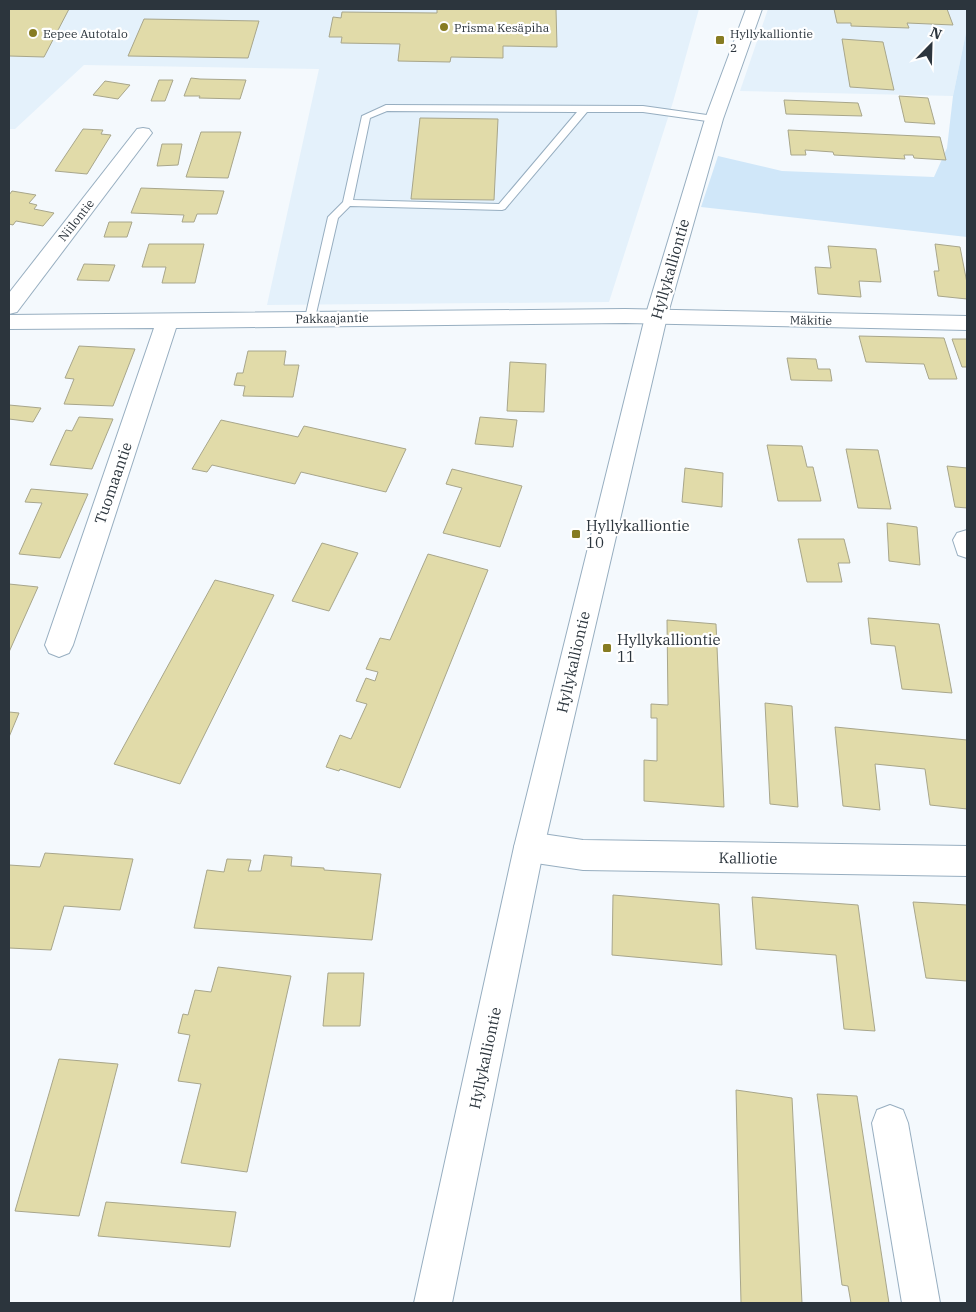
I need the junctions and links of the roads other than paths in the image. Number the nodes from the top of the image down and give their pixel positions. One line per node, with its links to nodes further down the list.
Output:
1 (749, 16): 3 (street, Hyllykalliontie)
2 (584, 109): 3 (lane); 5 (lane); 5 (lane)
3 (714, 119): 7 (street, Hyllykalliontie)
4 (143, 132): 6 (street, Niilontie)
5 (348, 203): 8 (lane)
6 (9, 307)
7 (656, 317): 8 (street, Pakkaajantie); 11 (street, Mäkitie); 15 (street, Hyllykalliontie)
8 (310, 318): 9 (street, Pakkaajantie)
9 (167, 321): 10 (street, Pakkaajantie); 14 (street, Tuomaantie)
10 (9, 322)
11 (967, 323)
12 (967, 540): 13 (street)
13 (967, 548)
14 (59, 645)
15 (529, 847): 16 (street, Kalliotie); 18 (street, Hyllykalliontie)
16 (967, 861)
17 (890, 1123): 19 (street)
18 (433, 1303)
19 (921, 1303)

